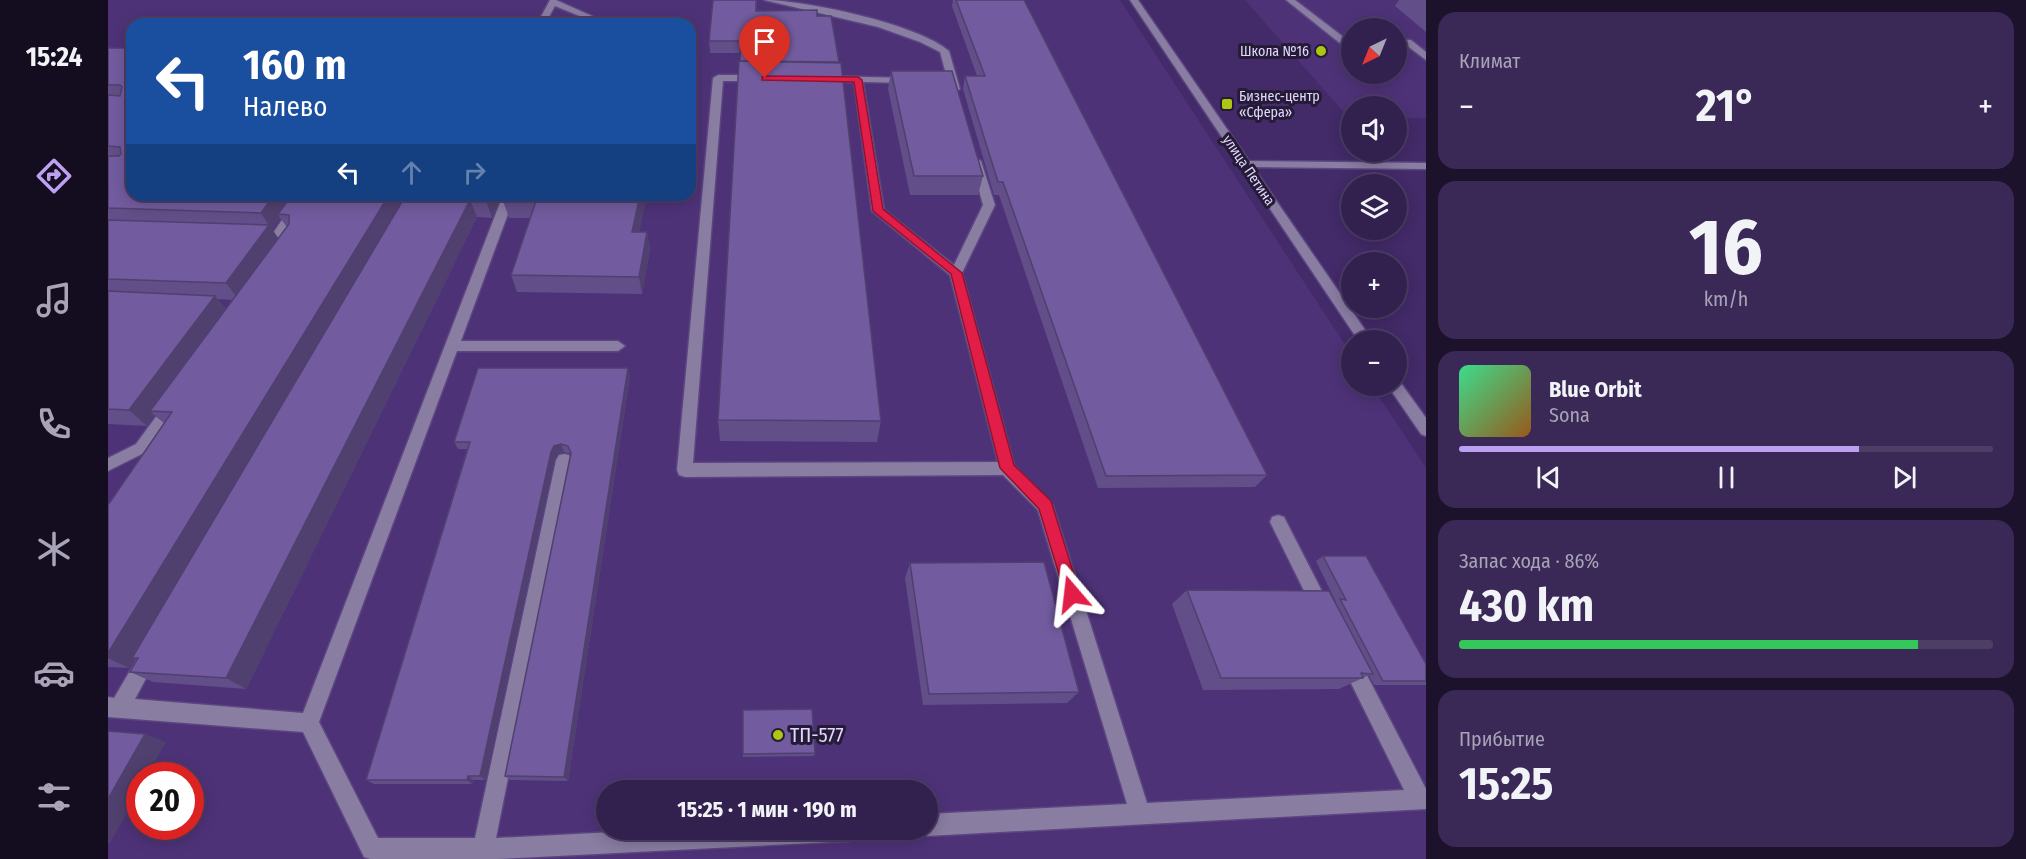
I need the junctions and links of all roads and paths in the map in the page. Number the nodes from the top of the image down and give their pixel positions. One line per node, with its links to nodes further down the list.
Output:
1 (768, 0): 13 (street)
2 (1134, 0): 15 (street, улица Петина)
3 (1290, 0): 6 (street)
4 (544, 18): 5 (street)
5 (592, 18)
6 (1341, 40)
7 (1407, 42): 8 (street)
8 (1426, 57)
9 (776, 79): 29 (street)
10 (811, 79): 11 (street)
11 (858, 80): 12 (street); 20 (street)
12 (917, 80)
13 (959, 103)
14 (973, 148): 20 (street)
15 (1244, 164): 16 (street); 21 (street, улица Петина)
16 (1426, 166)
17 (300, 201): 19 (street)
18 (507, 201): 22 (street)
19 (294, 237)
20 (956, 273): 29 (street)
21 (1358, 330)
22 (452, 346): 23 (street); 35 (street)
23 (618, 346)
24 (182, 392): 28 (street)
25 (1402, 396): 26 (street)
26 (1426, 430)
27 (564, 460): 40 (street)
28 (108, 465)
29 (1007, 468): 37 (street)
30 (1278, 522): 31 (street)
31 (1327, 618)
32 (155, 646): 34 (street)
33 (1343, 651): 36 (street)
34 (114, 707): 35 (street)
35 (309, 723): 41 (street)
36 (1423, 799): 37 (street)
37 (1140, 814): 38 (street)
38 (938, 824)
39 (657, 840): 40 (street)
40 (483, 849): 41 (street)
41 (370, 854)

